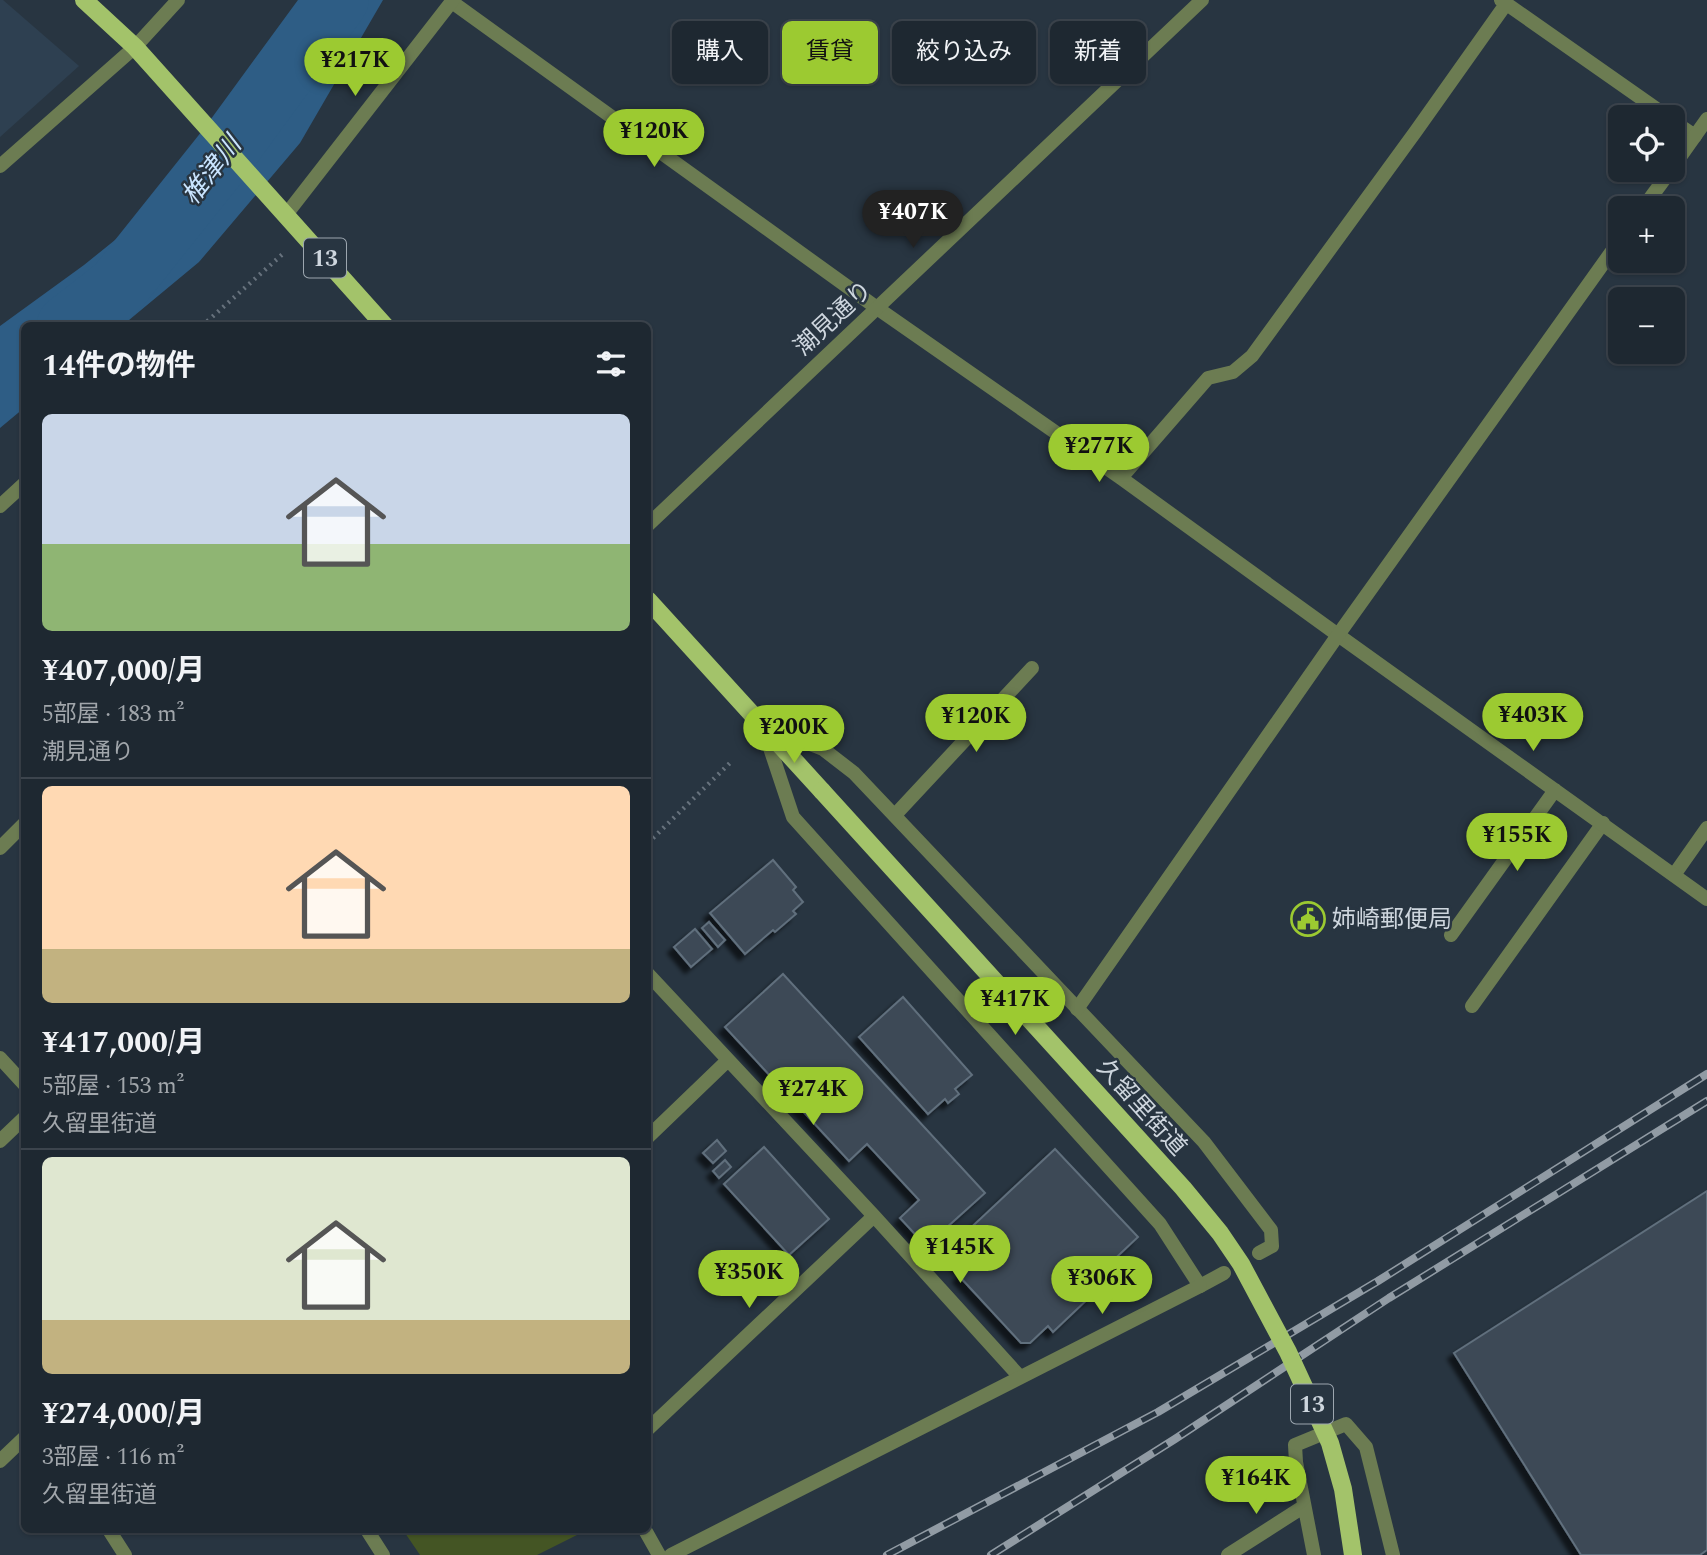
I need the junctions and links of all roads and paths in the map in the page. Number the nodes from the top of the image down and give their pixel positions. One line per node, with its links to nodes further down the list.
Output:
1 (84, 0): 6 (main road, 13)
2 (178, 0): 6 (street)
3 (1202, 0): 16 (street, 潮見通り)
4 (453, 1): 13 (street); 16 (street)
5 (1504, 2): 7 (street); 19 (street)
6 (135, 47): 12 (street); 13 (main road, 13)
7 (1651, 105)
8 (1707, 119): 10 (street)
9 (1685, 129): 10 (street)
10 (1695, 136): 11 (street)
11 (1685, 150)
12 (0, 166)
13 (285, 216): 18 (main road, 13)
14 (285, 252): 17 (path)
15 (1608, 257): 24 (street)
16 (877, 308): 19 (street); 22 (street, 潮見通り)
17 (206, 322)
18 (381, 322)
19 (1121, 478): 24 (street)
20 (21, 487): 21 (street)
21 (0, 506)
22 (651, 522)
23 (651, 603): 26 (main road, 久留里街道 / 13)
24 (1338, 635): 28 (street); 40 (street)
25 (1032, 668): 29 (street)
26 (762, 725): 29 (street); 50 (street); 65 (main road, 久留里街道 / 13, bridge)
27 (733, 760): 33 (path)
28 (1555, 790): 30 (street); 37 (street)
29 (895, 815): 40 (street)
30 (1603, 824): 35 (street); 39 (street)
31 (21, 827): 34 (street)
32 (1707, 828): 35 (street)
33 (651, 840)
34 (0, 848)
35 (1674, 875): 36 (street)
36 (1707, 899)
37 (1451, 935)
38 (651, 977): 42 (street)
39 (1472, 1006)
40 (1077, 1009): 48 (street)
41 (0, 1058): 43 (street)
42 (727, 1061): 45 (street); 47 (street)
43 (21, 1081)
44 (21, 1121): 46 (street)
45 (651, 1135)
46 (0, 1141)
47 (874, 1216): 51 (street); 52 (street)
48 (1259, 1253)
49 (1224, 1273): 50 (street)
50 (1200, 1286): 51 (street)
51 (1020, 1377): 62 (street)
52 (651, 1426)
53 (21, 1441): 54 (street)
54 (0, 1461)
55 (1303, 1507): 63 (street); 64 (street); 66 (street)
56 (111, 1533): 59 (street)
57 (369, 1533): 60 (street)
58 (647, 1533): 61 (street)
59 (125, 1555)
60 (383, 1555)
61 (659, 1555)
62 (671, 1555)
63 (1228, 1555)
64 (1314, 1555)
65 (1353, 1555)
66 (1393, 1555)

